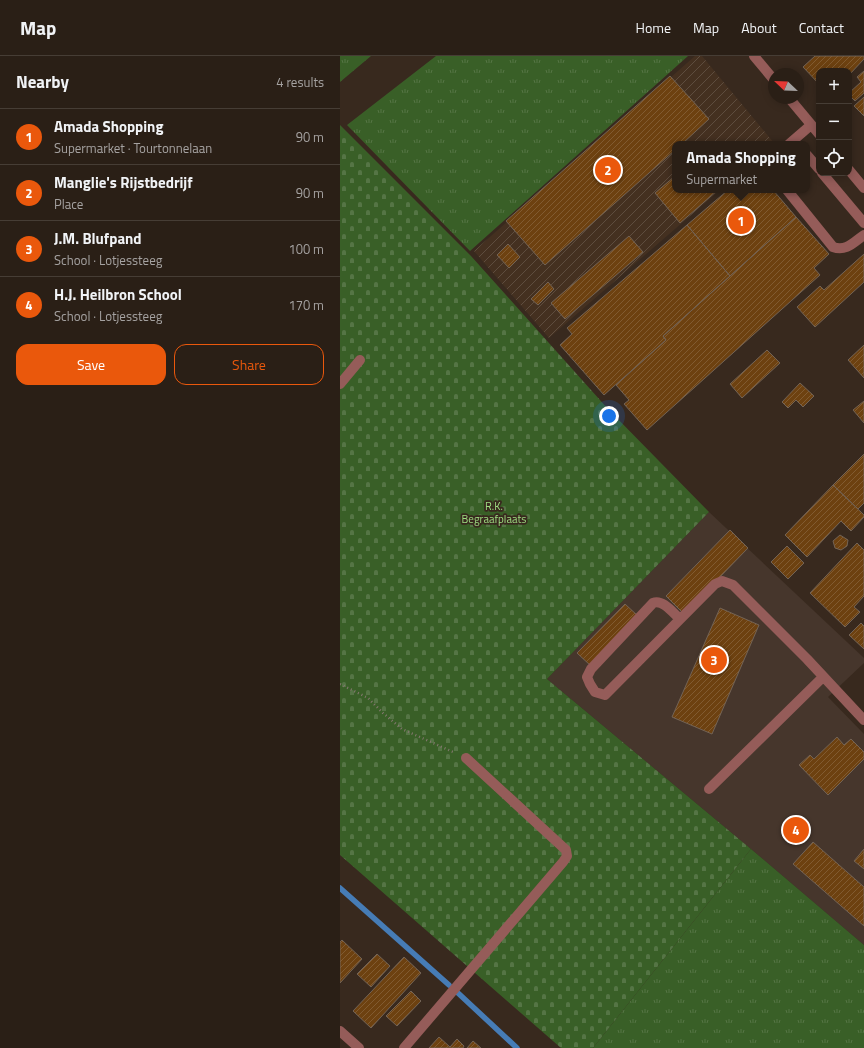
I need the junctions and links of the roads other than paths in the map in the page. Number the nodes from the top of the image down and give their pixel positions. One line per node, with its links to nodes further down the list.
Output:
1 (754, 56): 2 (street)
2 (768, 73)
3 (794, 104): 4 (street)
4 (811, 125): 5 (street); 6 (street)
5 (816, 131)
6 (795, 141)
7 (825, 176): 11 (street)
8 (860, 177): 9 (street)
9 (864, 188)
10 (789, 193): 12 (street)
11 (864, 223)
12 (864, 235)
13 (360, 360): 14 (street)
14 (340, 384)
15 (680, 619): 15 (street); 16 (street)
16 (823, 677): 17 (street); 19 (street)
17 (864, 720)
18 (466, 758): 22 (street)
19 (709, 789)
20 (340, 1031): 21 (street)
21 (360, 1048)
22 (404, 1048)

